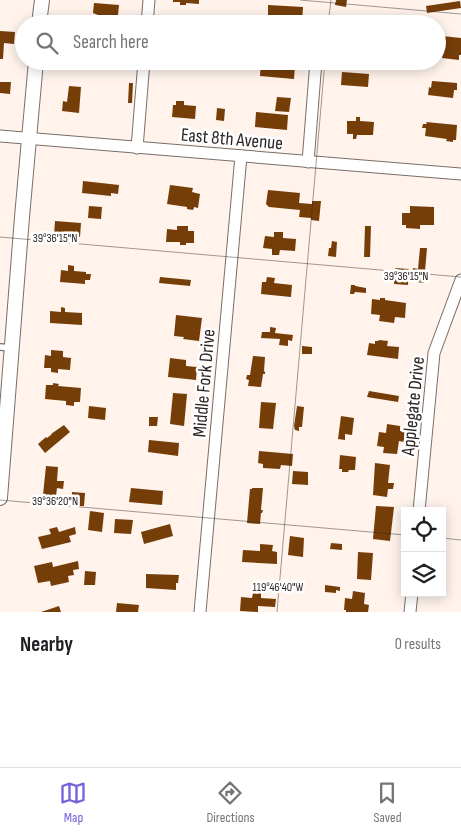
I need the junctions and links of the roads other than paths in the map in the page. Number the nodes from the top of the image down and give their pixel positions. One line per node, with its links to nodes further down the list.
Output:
1 (42, 0): 3 (street)
2 (149, 0): 4 (street)
3 (40, 15)
4 (148, 15)
5 (35, 70): 9 (street)
6 (143, 70): 10 (street)
7 (315, 70): 12 (street)
8 (0, 136): 9 (street, East 8th Avenue)
9 (29, 139): 10 (street, East 8th Avenue); 15 (street)
10 (137, 148): 11 (street, East 8th Avenue)
11 (241, 156): 12 (street, East 8th Avenue); 20 (street, Middle Fork Drive)
12 (308, 162): 13 (street, East 8th Avenue)
13 (461, 174)
14 (461, 280): 18 (street, Applegate Drive)
15 (6, 348): 16 (street)
16 (1, 476): 17 (street)
17 (0, 498)
18 (419, 507)
19 (412, 597): 21 (street)
20 (200, 612)
21 (410, 612)

